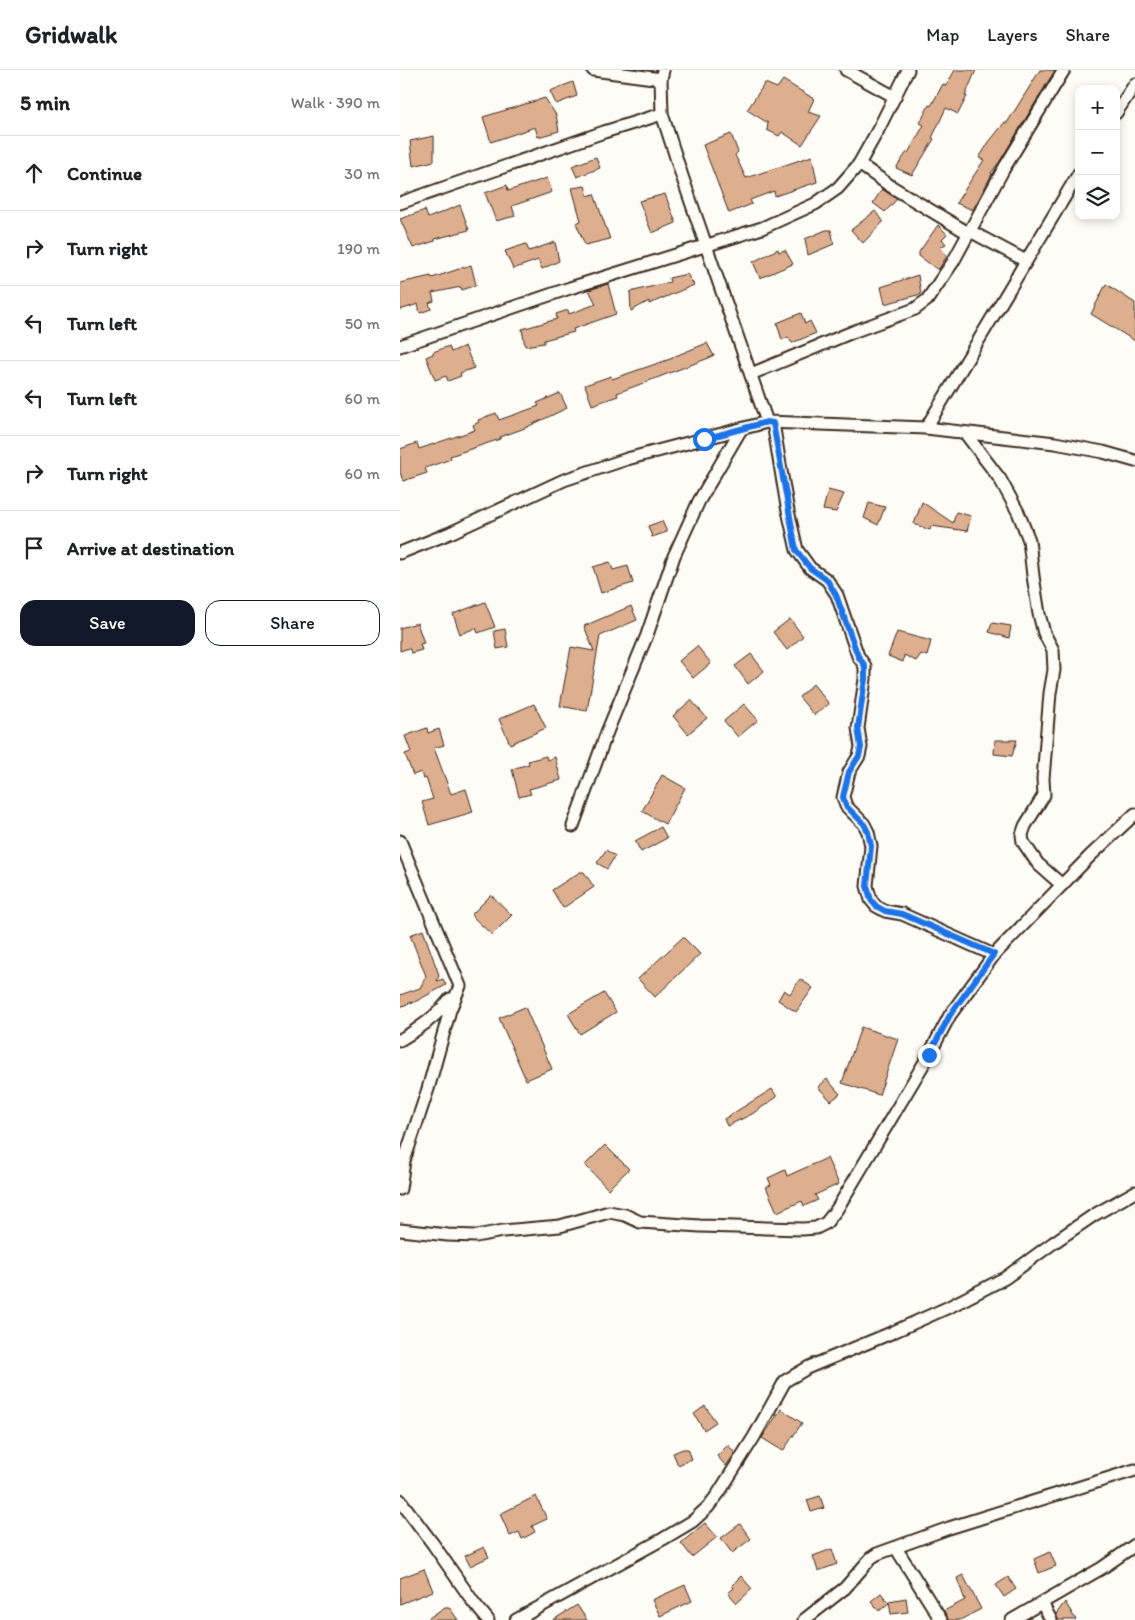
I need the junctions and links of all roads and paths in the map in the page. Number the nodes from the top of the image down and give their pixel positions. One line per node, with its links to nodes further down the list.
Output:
1 (593, 70): 5 (street)
2 (846, 70): 7 (street)
3 (908, 70): 7 (street)
4 (1064, 70): 13 (street)
5 (662, 75): 9 (street)
6 (1135, 84): 8 (street)
7 (895, 97): 10 (street)
8 (1120, 107)
9 (662, 114): 12 (street); 14 (street)
10 (859, 164): 13 (street); 14 (street)
11 (1078, 175): 15 (street)
12 (400, 203)
13 (969, 232): 15 (street); 17 (street)
14 (706, 245): 16 (street); 17 (street)
15 (1026, 261): 19 (street)
16 (400, 346)
17 (751, 374): 18 (street)
18 (770, 423): 19 (street); 20 (street); 28 (street)
19 (926, 428): 21 (street)
20 (740, 431): 23 (street); 25 (street)
21 (965, 433): 22 (street); 27 (street)
22 (1135, 461)
23 (400, 553)
24 (1135, 814): 27 (street)
25 (573, 826)
26 (400, 841): 29 (street)
27 (1062, 885): 28 (street)
28 (994, 954): 33 (street)
29 (460, 986): 30 (street); 31 (street)
30 (400, 1040)
31 (400, 1189)
32 (1135, 1192): 40 (street)
33 (400, 1230)
34 (1135, 1470): 37 (street)
35 (400, 1500): 39 (street)
36 (1135, 1545): 38 (street)
37 (896, 1548): 41 (street); 42 (street)
38 (1042, 1603): 43 (street); 44 (street)
39 (488, 1620)
40 (516, 1620)
41 (804, 1620)
42 (941, 1620)
43 (1012, 1620)
44 (1051, 1620)

